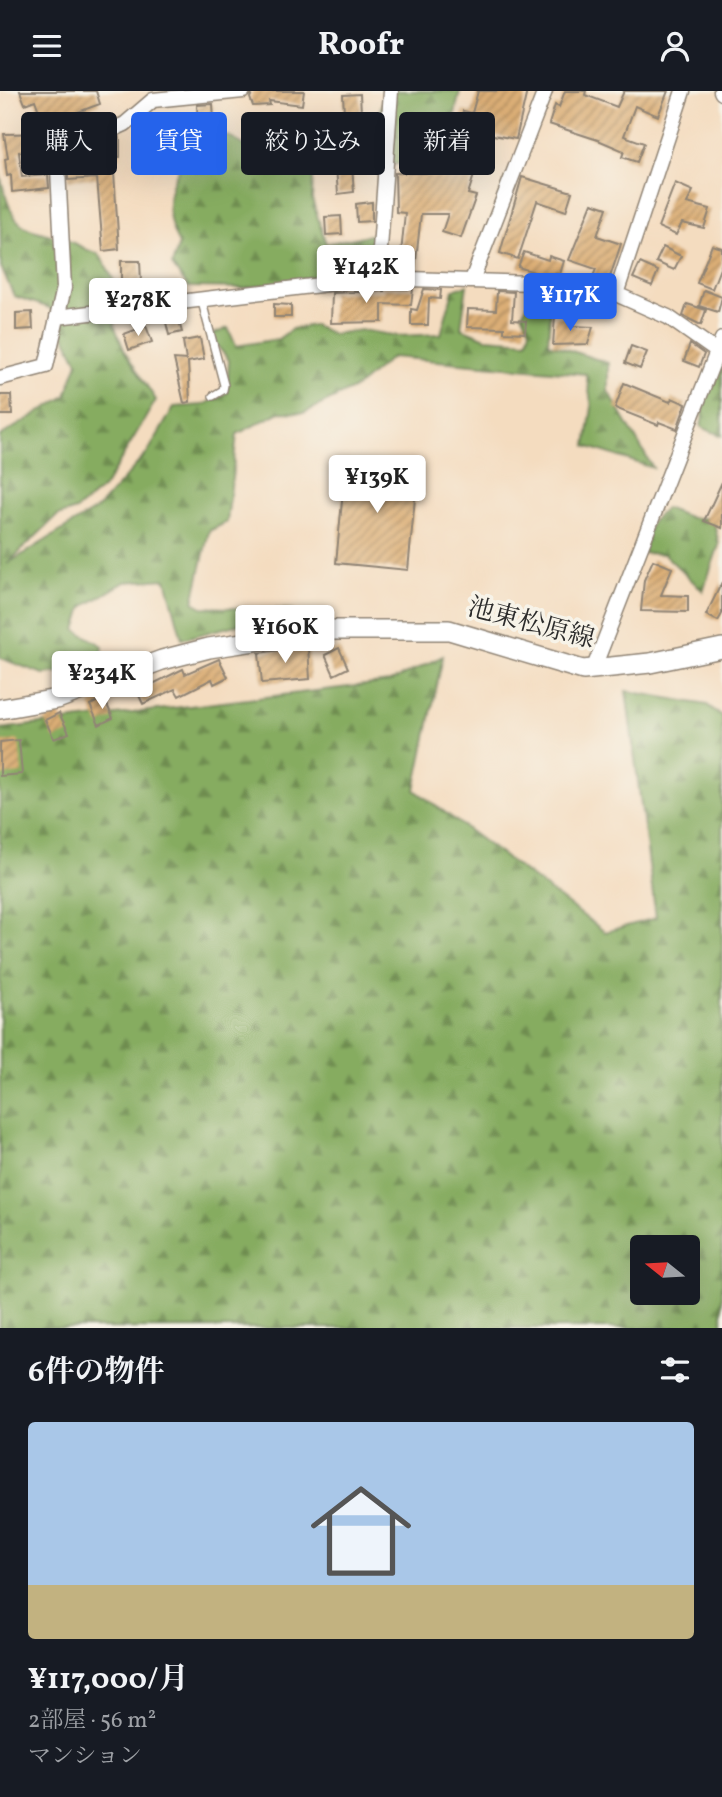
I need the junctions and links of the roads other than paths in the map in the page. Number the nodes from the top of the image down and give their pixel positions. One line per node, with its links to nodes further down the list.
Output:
1 (243, 91): 9 (street)
2 (391, 91): 5 (street)
3 (545, 91): 6 (street)
4 (683, 91): 7 (street)
5 (378, 278): 6 (street); 8 (street)
6 (472, 280): 7 (street)
7 (616, 293): 10 (street)
8 (201, 298): 9 (street); 12 (lane)
9 (57, 317): 11 (street)
10 (720, 348): 14 (street)
11 (0, 379)
12 (213, 396)
13 (722, 648): 14 (main road, 池東松原線)
14 (593, 670): 15 (main road, 池東松原線)
15 (0, 709)

